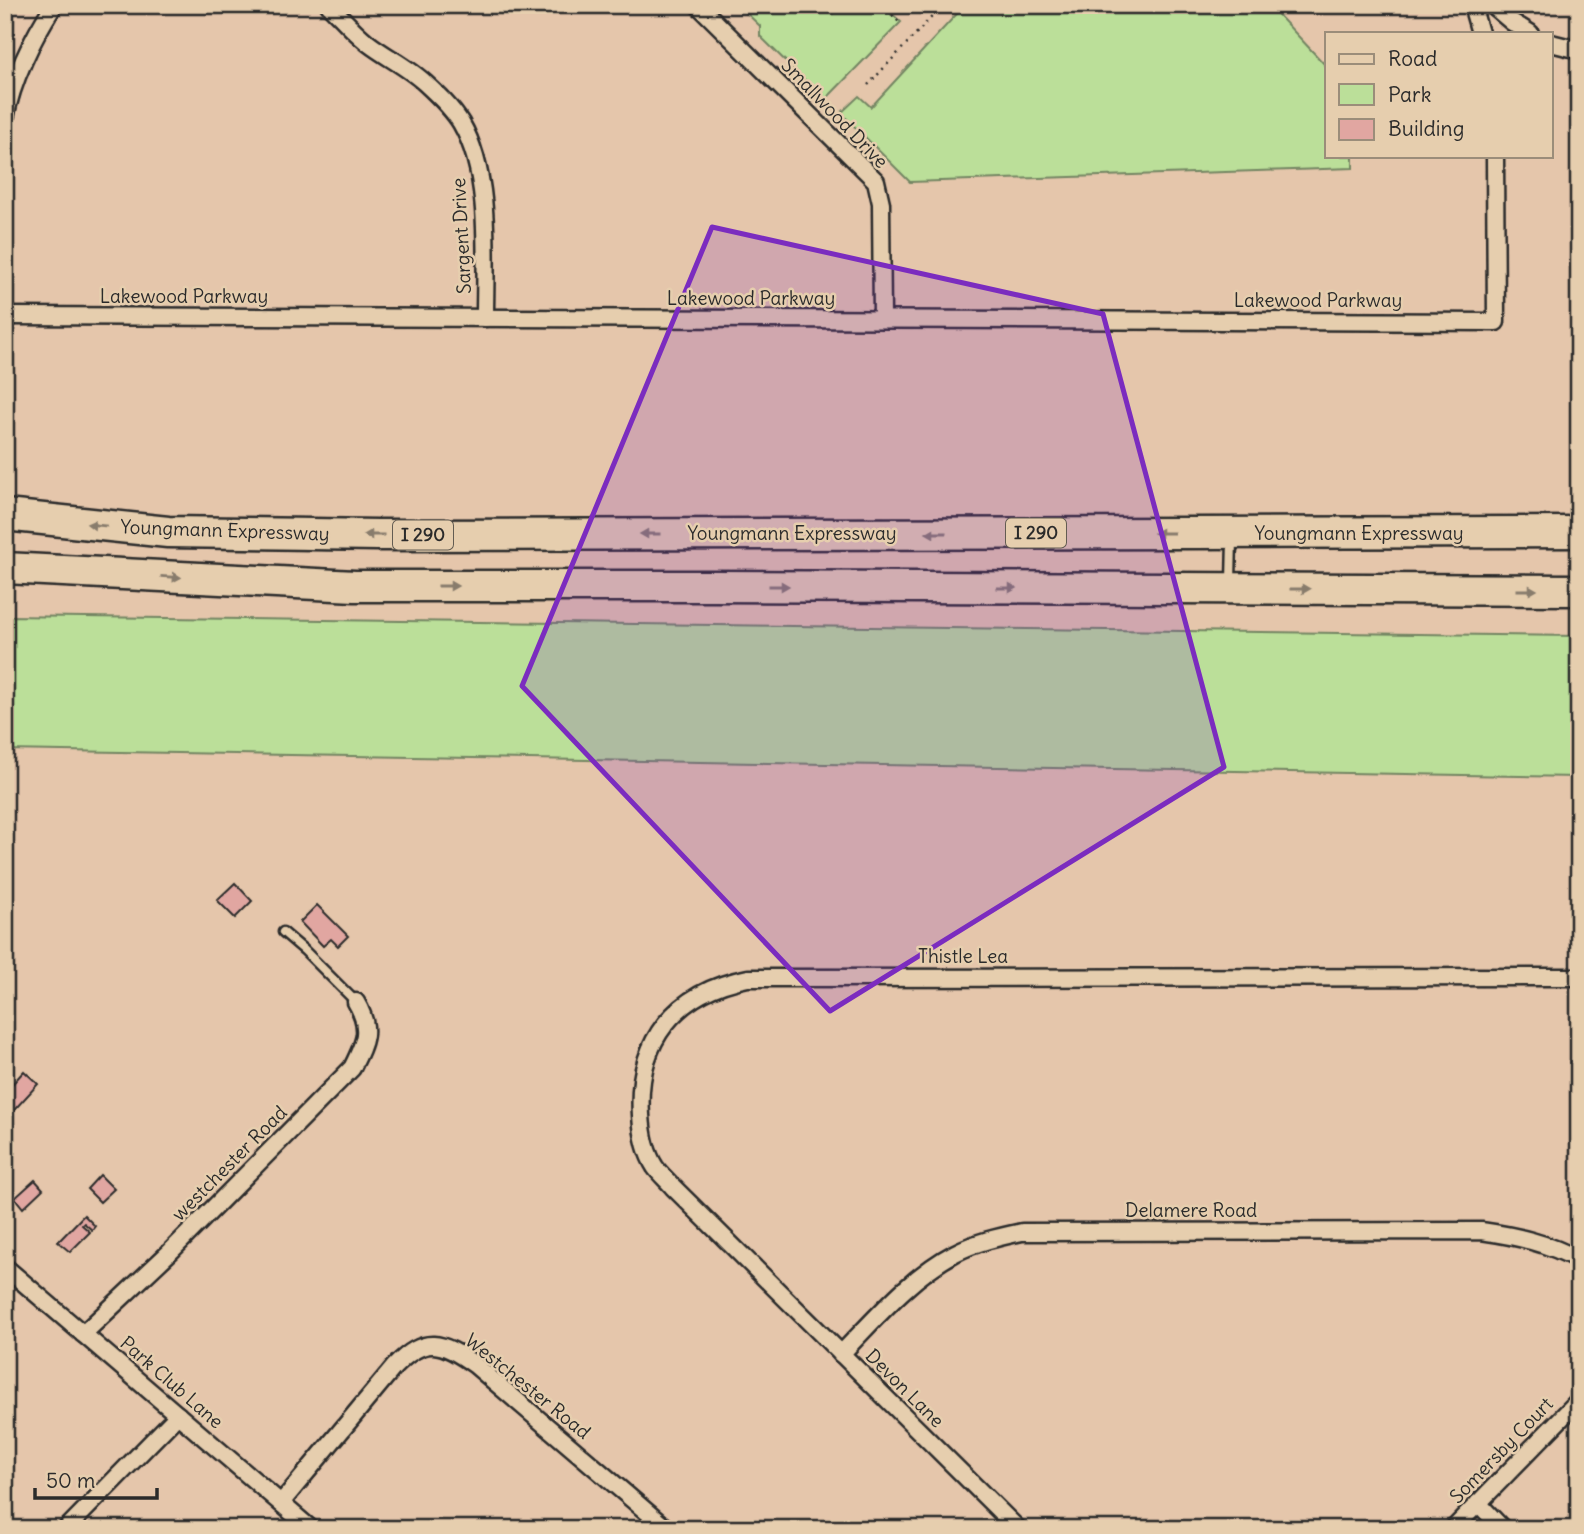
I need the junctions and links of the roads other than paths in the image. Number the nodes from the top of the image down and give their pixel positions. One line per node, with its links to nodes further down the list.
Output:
1 (54, 5): 8 (street)
2 (329, 5): 12 (street, Sargent Drive)
3 (698, 5): 13 (street, Smallwood Drive)
4 (1472, 5): 6 (street)
5 (1492, 5): 7 (street)
6 (1480, 32)
7 (1528, 32)
8 (8, 96): 9 (street)
9 (5, 119)
10 (1495, 158): 13 (street, Lakewood Parkway)
11 (5, 316): 12 (street, Lakewood Parkway)
12 (485, 318): 13 (street, Lakewood Parkway)
13 (882, 319)
14 (5, 515): 15 (highway, Youngmann Expressway / I 290, one-way to 14)
15 (1232, 533): 16 (highway, Youngmann Expressway / I 290); 18 (lane)
16 (1579, 533)
17 (5, 568): 18 (highway, one-way to 18)
18 (1231, 589): 19 (highway, one-way to 19)
19 (1579, 590)
20 (283, 932): 22 (lane)
21 (1579, 976): 25 (street, Thistle Lea)
22 (356, 1002): 26 (street, westchester Road)
23 (1579, 1260): 27 (street, Delamere Road)
24 (5, 1267): 26 (street, Park Club Lane)
25 (763, 1277): 27 (street, Devon Lane)
26 (83, 1334): 29 (street, Park Club Lane)
27 (841, 1354): 35 (street, Devon Lane)
28 (1579, 1400): 31 (street, Somersby Court)
29 (177, 1415): 30 (street, Park Club Lane); 32 (street)
30 (281, 1503): 33 (street, Park Club Lane); 34 (street, Westchester Road)
31 (1478, 1503): 36 (street, Somersby Court); 37 (street)
32 (66, 1529)
33 (311, 1529)
34 (667, 1529)
35 (1018, 1529)
36 (1453, 1529)
37 (1503, 1529)

